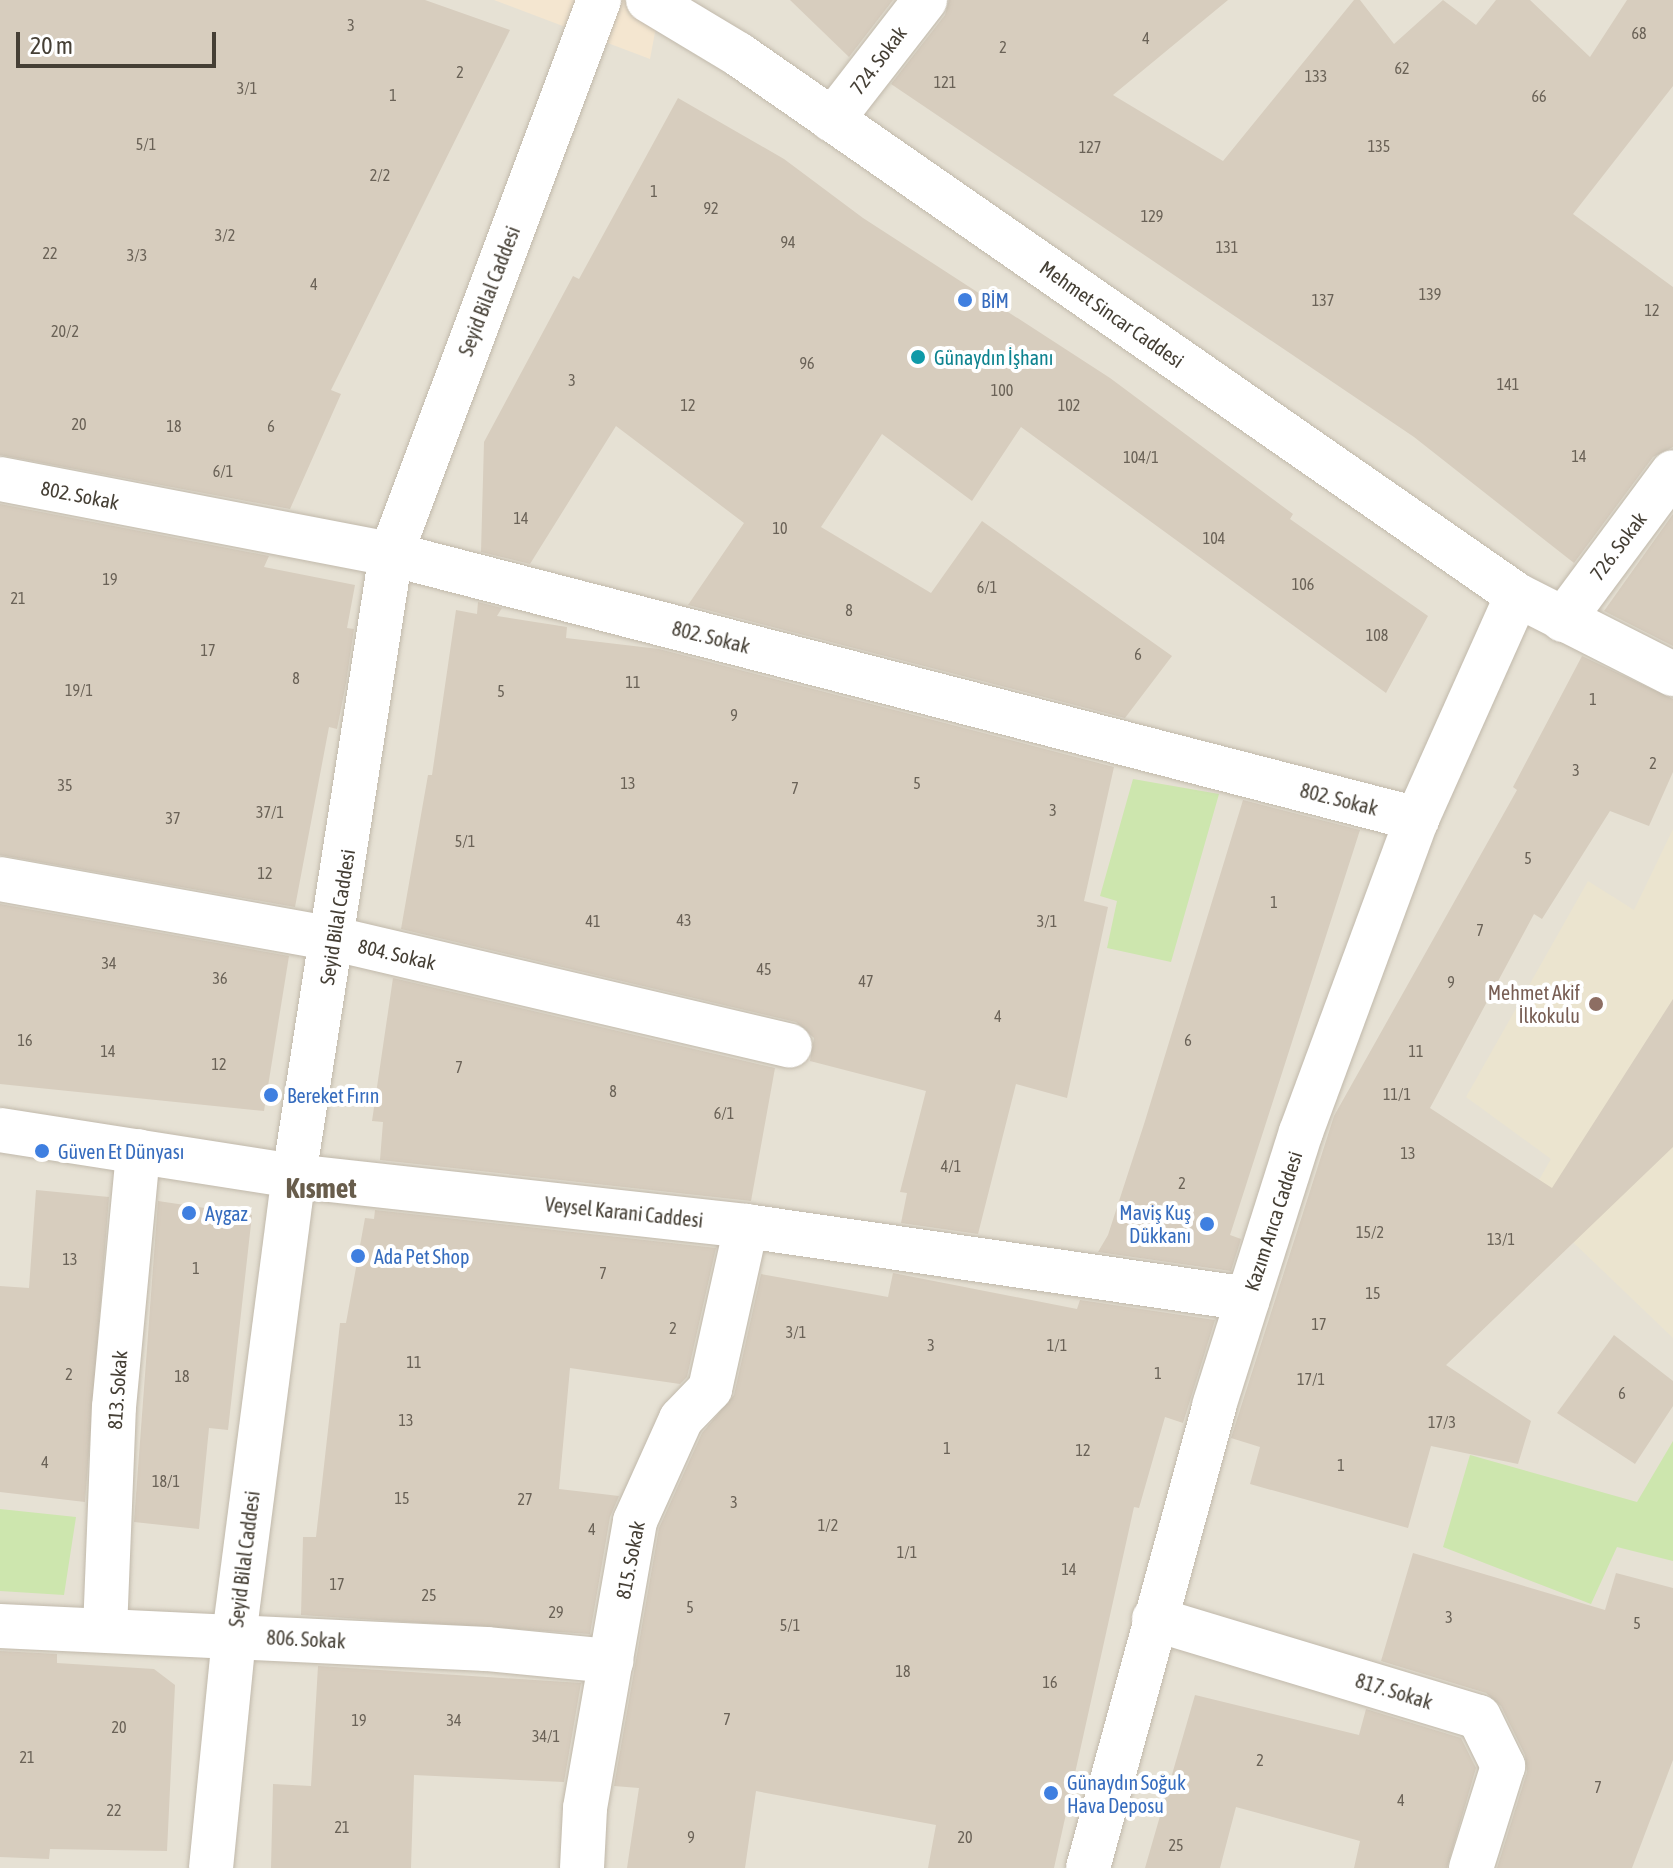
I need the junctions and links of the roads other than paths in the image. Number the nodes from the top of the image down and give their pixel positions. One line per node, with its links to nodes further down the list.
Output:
1 (599, 0): 7 (street, Seyid Bilal Caddesi)
2 (648, 0): 4 (street, Mehmet Sincar Caddesi)
3 (925, 0): 4 (street, 724. Sokak)
4 (832, 120): 8 (street, Mehmet Sincar Caddesi)
5 (1673, 472): 9 (street, 726. Sokak)
6 (0, 479): 7 (street, 802. Sokak)
7 (391, 554): 11 (street, 802. Sokak); 13 (street, Seyid Bilal Caddesi)
8 (1517, 595): 9 (street, Mehmet Sincar Caddesi); 11 (street, Kazım Arıca Caddesi)
9 (1570, 623): 10 (street, Mehmet Sincar Caddesi)
10 (1673, 674)
11 (1417, 819): 19 (street, Kazım Arıca Caddesi)
12 (0, 879): 13 (street, 804. Sokak)
13 (335, 939): 14 (street, 804. Sokak); 17 (street, Seyid Bilal Caddesi)
14 (790, 1046)
15 (0, 1130): 16 (street, Veysel Karani Caddesi)
16 (138, 1151): 17 (street, Veysel Karani Caddesi); 22 (street, 813. Sokak)
17 (294, 1176): 18 (street, Veysel Karani Caddesi); 23 (street, Seyid Bilal Caddesi)
18 (746, 1226): 19 (street, Veysel Karani Caddesi); 24 (street, 815. Sokak)
19 (1248, 1299): 20 (street, Kazım Arıca Caddesi)
20 (1154, 1619): 27 (street, Kazım Arıca Caddesi); 28 (street, 817. Sokak)
21 (0, 1626): 22 (street, 806. Sokak)
22 (105, 1630): 23 (street, 806. Sokak)
23 (234, 1636): 24 (street, 806. Sokak); 25 (street, Seyid Bilal Caddesi)
24 (611, 1661): 26 (street, 815. Sokak)
25 (211, 1868)
26 (582, 1868)
27 (1088, 1868)
28 (1471, 1868)

